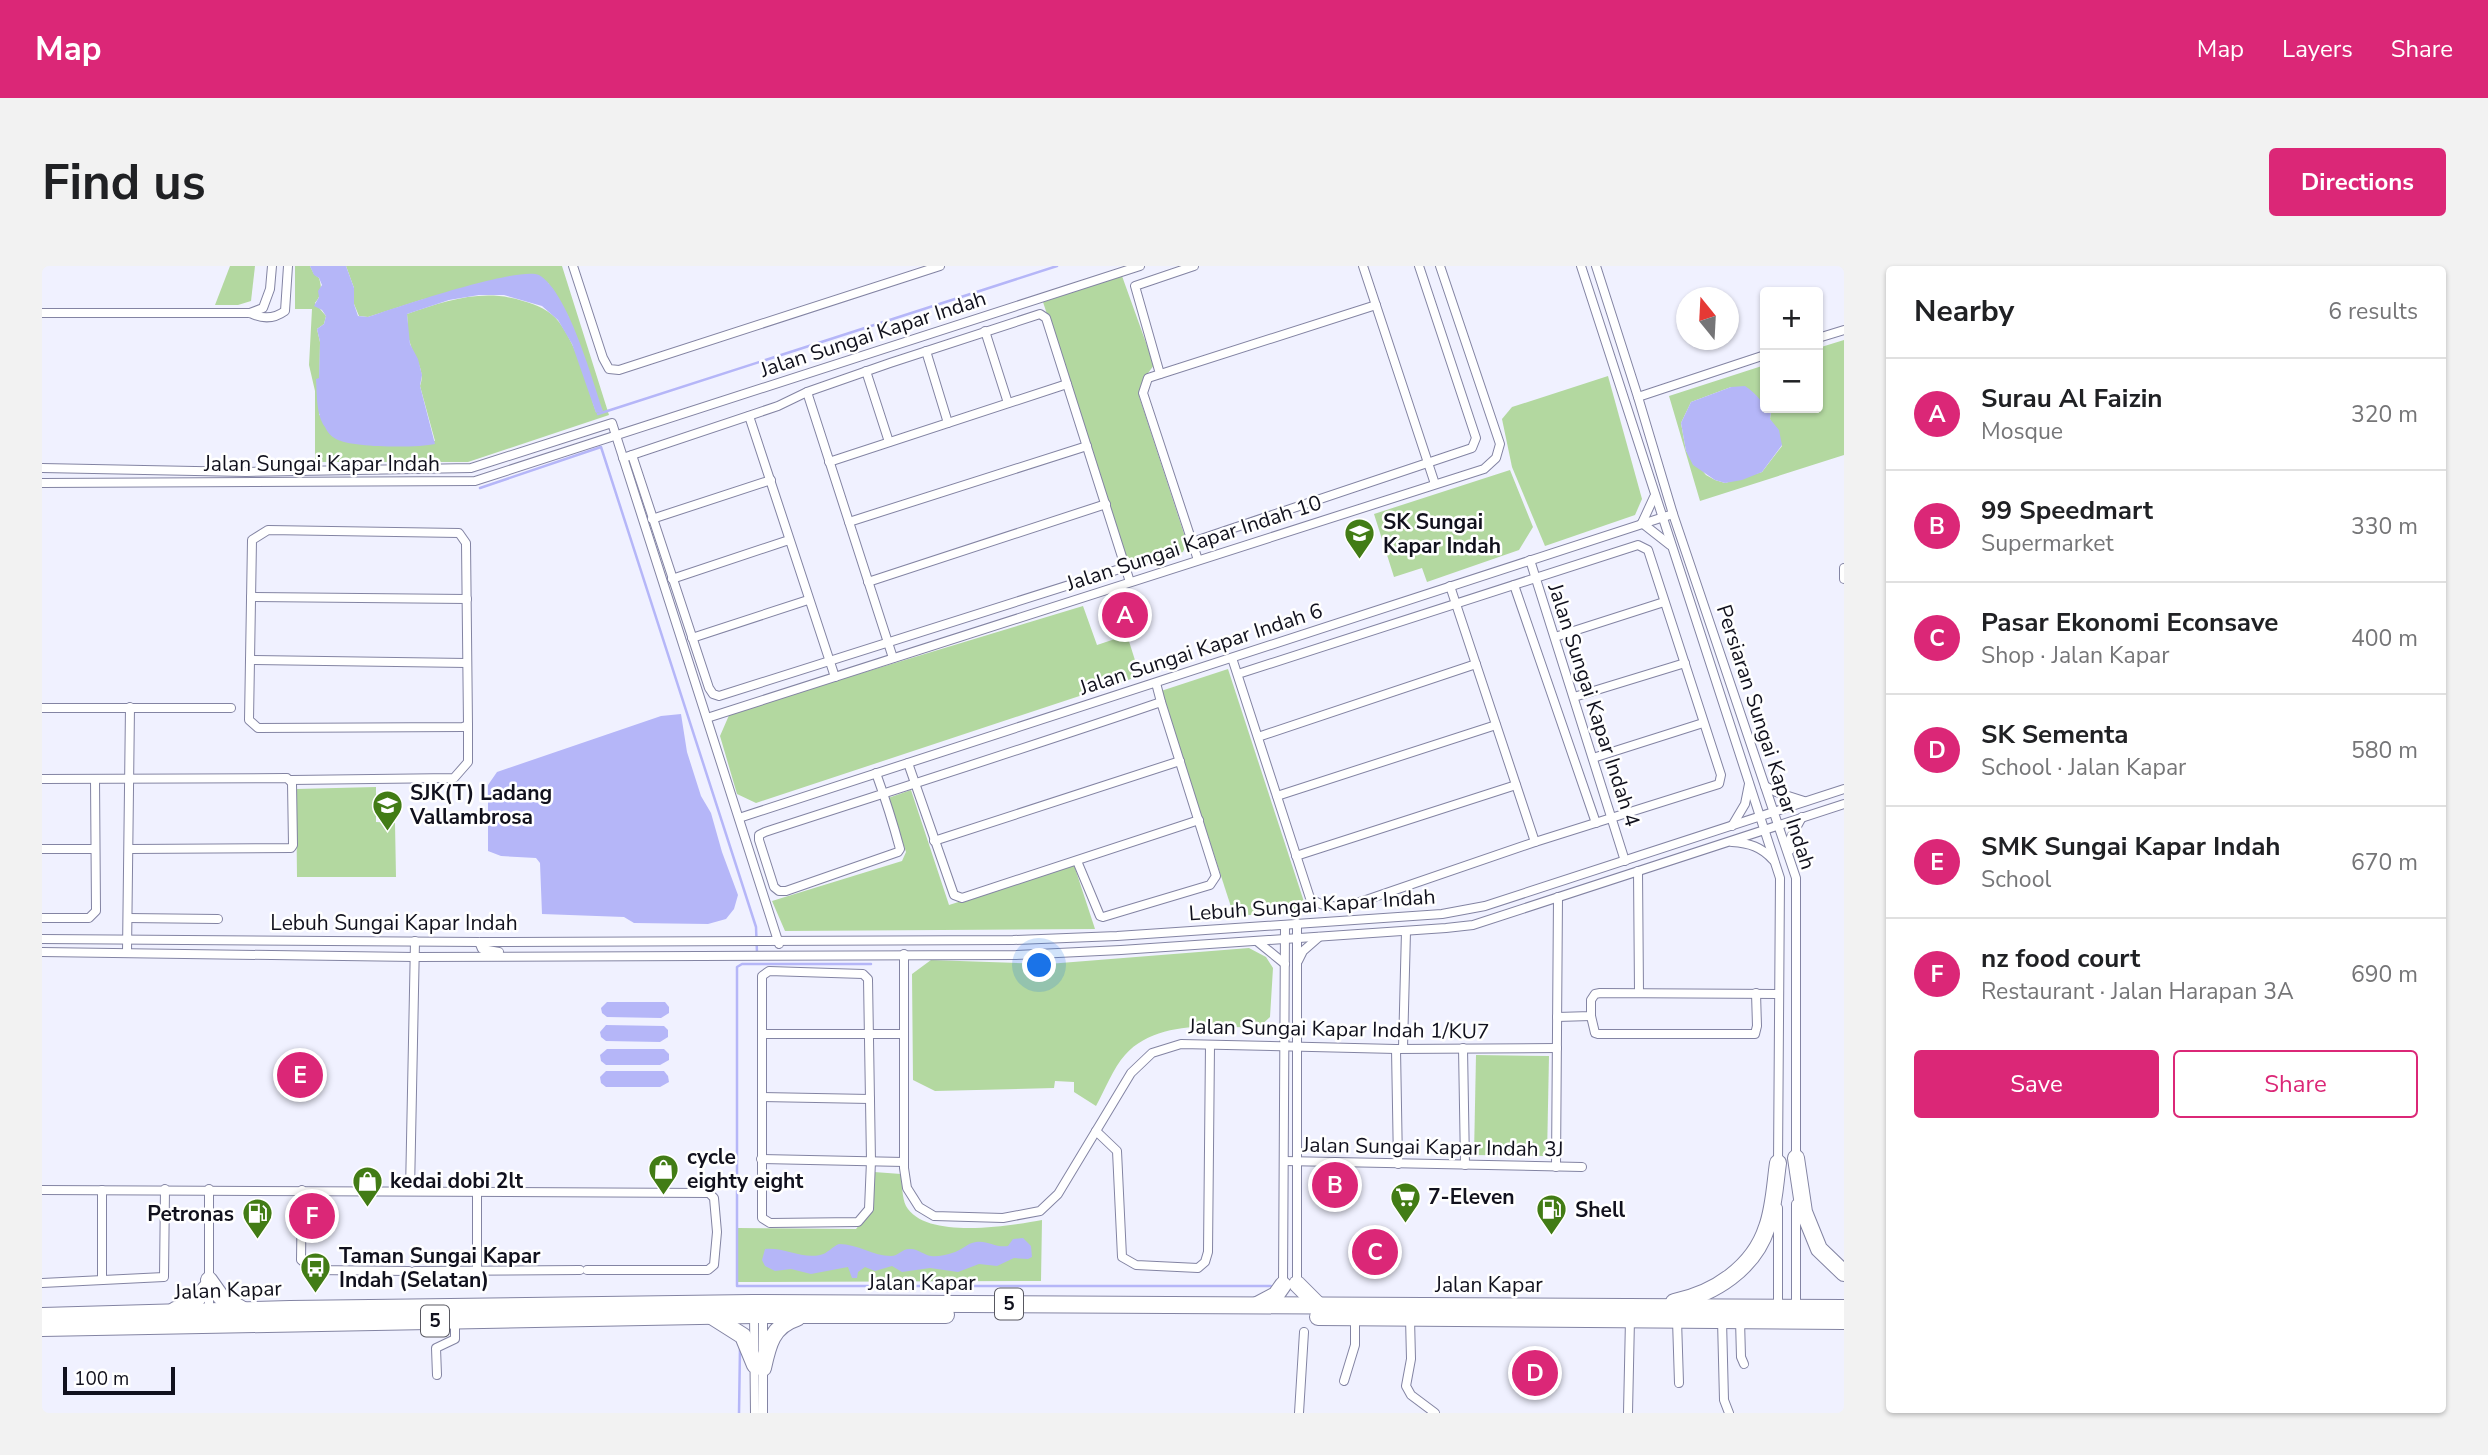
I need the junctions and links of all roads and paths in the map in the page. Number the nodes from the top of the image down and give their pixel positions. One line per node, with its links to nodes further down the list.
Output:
1 (272, 266): 14 (street)
2 (288, 266): 14 (street)
3 (573, 266): 4 (street)
4 (940, 266)
5 (1140, 266): 28 (street, Jalan Sungai Kapar Indah)
6 (1194, 266): 21 (street)
7 (1363, 266): 12 (street)
8 (1419, 266): 34 (street)
9 (1440, 266): 38 (street, Jalan Sungai Kapar Indah 10)
10 (1581, 266): 39 (street, Persiaran Sungai Kapar Indah)
11 (1596, 266): 24 (street, Persiaran Sungai Kapar Indah)
12 (1376, 305): 21 (street); 34 (street)
13 (42, 313): 14 (street)
14 (250, 313)
15 (1844, 330): 17 (street)
16 (985, 331): 18 (street); 22 (street); 25 (street)
17 (1823, 336)
18 (926, 351): 20 (street); 27 (street)
19 (1760, 357): 24 (street)
20 (866, 371): 23 (street); 29 (street)
21 (1160, 374): 47 (street)
22 (1067, 384): 25 (street); 30 (street)
23 (807, 392): 26 (street); 33 (street)
24 (1638, 397): 41 (street, Persiaran Sungai Kapar Indah)
25 (1008, 403): 27 (street)
26 (749, 416): 31 (street); 36 (street)
27 (948, 423): 29 (street)
28 (611, 437): 32 (street); 35 (street, Jalan Sungai Kapar Indah); 37 (street, Jalan Sungai Kapar Indah)
29 (889, 442): 33 (street)
30 (1087, 446): 40 (street); 44 (street)
31 (632, 455): 32 (street); 43 (street)
32 (623, 458): 83 (street)
33 (829, 462): 44 (street)
34 (1428, 463): 38 (street); 47 (street)
35 (42, 468)
36 (771, 480): 43 (street); 46 (street)
37 (42, 483)
38 (1435, 484): 49 (street, Jalan Sungai Kapar Indah 10)
39 (1654, 494): 42 (street, Persiaran Sungai Kapar Indah); 45 (street)
40 (1106, 504): 51 (street); 56 (street)
41 (1673, 514): 42 (street, Jalan Sungai Kapar Indah 6); 99 (street, Persiaran Sungai Kapar Indah)
42 (1662, 517): 45 (street, Jalan Sungai Kapar Indah 6); 48 (street, Persiaran Sungai Kapar Indah)
43 (652, 519): 54 (street)
44 (849, 522): 56 (street)
45 (1642, 523): 48 (street); 50 (street, Jalan Sungai Kapar Indah 6)
46 (789, 540): 54 (street); 62 (street)
47 (1192, 542): 49 (street)
48 (1671, 545): 97 (street, Persiaran Sungai Kapar Indah)
49 (1198, 560): 57 (street, Jalan Sungai Kapar Indah 10)
50 (1530, 560): 53 (street, Jalan Sungai Kapar Indah 4); 59 (street, Jalan Sungai Kapar Indah 6)
51 (1126, 567): 57 (street); 67 (street)
52 (1844, 568): 55 (street)
53 (1536, 578): 58 (street); 64 (street); 65 (street, Jalan Sungai Kapar Indah 4)
54 (672, 579): 66 (street)
55 (1844, 579)
56 (868, 582): 67 (street)
57 (1130, 582): 68 (street, Jalan Sungai Kapar Indah 10)
58 (1514, 585): 63 (street); 111 (street, Jalan Sungai Kapar Indah 4)
59 (1450, 586): 63 (street); 69 (street, Jalan Sungai Kapar Indah 6)
60 (251, 597): 61 (street); 61 (street); 70 (street)
61 (467, 599): 72 (street)
62 (808, 600): 66 (street); 71 (street)
63 (1456, 602): 74 (street); 75 (street)
64 (1664, 602): 65 (street); 73 (street)
65 (1555, 637): 78 (street, Jalan Sungai Kapar Indah 4)
66 (692, 638): 71 (street)
67 (888, 643): 68 (street); 71 (street)
68 (893, 658): 76 (street, Jalan Sungai Kapar Indah 10)
69 (1232, 658): 75 (street); 77 (street, Jalan Sungai Kapar Indah 6)
70 (250, 660): 72 (street); 85 (street)
71 (829, 661): 76 (street)
72 (467, 663): 85 (street)
73 (1685, 663): 78 (street); 84 (street)
74 (1476, 664): 86 (street); 87 (street)
75 (1238, 674): 87 (street)
76 (835, 677): 83 (street, Jalan Sungai Kapar Indah 10)
77 (1156, 683): 79 (street); 90 (street, Jalan Sungai Kapar Indah 6)
78 (1574, 697): 88 (street, Jalan Sungai Kapar Indah 4)
79 (1161, 702): 89 (street, Jalan Sungai Kapar Indah 6); 96 (street, Jalan Sungai Kapar Indah 6)
80 (130, 707): 81 (street); 82 (street); 94 (street)
81 (42, 708)
82 (231, 708)
83 (707, 718): 108 (street)
84 (1703, 723): 88 (street); 109 (street)
85 (468, 725): 95 (street)
86 (1496, 725): 98 (street); 102 (street)
87 (1258, 737): 102 (street)
88 (1593, 758): 109 (street, Jalan Sungai Kapar Indah 4)
89 (1180, 761): 110 (street, Jalan Sungai Kapar Indah 6); 115 (street)
90 (908, 764): 91 (street, Jalan Sungai Kapar Indah 6); 96 (street)
91 (876, 774): 101 (street); 108 (street, Jalan Sungai Kapar Indah 6)
92 (42, 779): 93 (street)
93 (95, 779): 94 (street); 119 (street)
94 (130, 780): 95 (street); 120 (street)
95 (290, 780): 120 (street)
96 (914, 783): 101 (street, Jalan Sungai Kapar Indah 6); 115 (street)
97 (1749, 783): 106 (street, Persiaran Sungai Kapar Indah); 113 (street)
98 (1516, 785): 116 (street); 122 (street)
99 (1765, 786): 103 (street); 105 (street, Persiaran Sungai Kapar Indah)
100 (1844, 789): 103 (street, Lebuh Sungai Kapar Indah)
101 (883, 793): 101 (street, Jalan Sungai Kapar Indah 6)
102 (1277, 796): 122 (street)
103 (1805, 801): 105 (street, Lebuh Sungai Kapar Indah)
104 (1844, 804): 107 (street, Lebuh Sungai Kapar Indah)
105 (1774, 812): 106 (street, Lebuh Sungai Kapar Indah); 112 (street, Persiaran Sungai Kapar Indah)
106 (1760, 816): 113 (street, Lebuh Sungai Kapar Indah); 114 (street, Persiaran Sungai Kapar Indah)
107 (1802, 817): 112 (street, Lebuh Sungai Kapar Indah); 121 (street)
108 (739, 818): 140 (street)
109 (1612, 819): 111 (street); 123 (street, Jalan Sungai Kapar Indah 4)
110 (1199, 820): 124 (street); 124 (street, Jalan Sungai Kapar Indah 6)
111 (1596, 824): 116 (street)
112 (1779, 825): 114 (street, Lebuh Sungai Kapar Indah); 121 (street, Persiaran Sungai Kapar Indah)
113 (1732, 826): 123 (street, Lebuh Sungai Kapar Indah)
114 (1765, 830): 117 (street, Lebuh Sungai Kapar Indah); 125 (street, Persiaran Sungai Kapar Indah)
115 (934, 841): 124 (street)
116 (1535, 842): 122 (street)
117 (1727, 842): 125 (street); 126 (street, Lebuh Sungai Kapar Indah)
118 (42, 849): 119 (street)
119 (95, 849): 128 (street)
120 (129, 849): 129 (street)
121 (1789, 854): 168 (street, Persiaran Sungai Kapar Indah)
122 (1296, 856)
123 (1625, 860): 131 (street, Lebuh Sungai Kapar Indah)
124 (1077, 861)
125 (1775, 862): 153 (street, Persiaran Sungai Kapar Indah)
126 (1638, 871): 127 (street, Lebuh Sungai Kapar Indah); 151 (street)
127 (1558, 897): 133 (street, Lebuh Sungai Kapar Indah); 155 (street)
128 (42, 918)
129 (128, 918): 130 (street); 135 (street)
130 (218, 919)
131 (1297, 923): 132 (street, Lebuh Sungai Kapar Indah); 136 (street)
132 (1285, 925): 138 (street); 140 (street, Lebuh Sungai Kapar Indah)
133 (1406, 931): 134 (street, Lebuh Sungai Kapar Indah); 162 (street)
134 (1319, 937): 136 (street, Lebuh Sungai Kapar Indah); 149 (street)
135 (127, 938): 137 (street, Lebuh Sungai Kapar Indah); 139 (street, Lebuh Sungai Kapar Indah); 144 (street)
136 (1297, 938): 138 (street, Lebuh Sungai Kapar Indah); 149 (street)
137 (42, 939)
138 (1286, 940): 141 (street, Lebuh Sungai Kapar Indah); 150 (street)
139 (415, 941): 142 (street, Lebuh Sungai Kapar Indah); 148 (street)
140 (779, 941): 142 (street, Lebuh Sungai Kapar Indah); 146 (street)
141 (1257, 941): 145 (street, Lebuh Sungai Kapar Indah); 150 (street)
142 (479, 942): 147 (street)
143 (42, 952): 144 (street, Lebuh Sungai Kapar Indah)
144 (127, 952): 148 (street, Lebuh Sungai Kapar Indah)
145 (904, 954): 146 (street, Lebuh Sungai Kapar Indah); 158 (street, Jalan Sungai Kapar Indah 1/KU7)
146 (782, 955): 147 (street, Lebuh Sungai Kapar Indah)
147 (519, 956): 148 (street, Lebuh Sungai Kapar Indah)
148 (415, 957): 184 (street)
149 (1297, 962): 161 (street)
150 (1285, 964): 160 (street)
151 (1639, 993): 152 (street); 154 (street)
152 (1756, 993): 153 (street); 154 (street)
153 (1779, 993): 174 (street, Persiaran Sungai Kapar Indah)
154 (1591, 1016): 155 (street)
155 (1557, 1017): 164 (street)
156 (762, 1034): 157 (street); 157 (street); 165 (street)
157 (870, 1034): 158 (street); 166 (street)
158 (904, 1034): 173 (street, Jalan Sungai Kapar Indah 1/KU7)
159 (1210, 1045): 160 (street, Jalan Sungai Kapar Indah 1/KU7); 167 (street, Jalan Sungai Kapar Indah 1/KU7); 167 (street)
160 (1284, 1046): 161 (street, Jalan Sungai Kapar Indah 1/KU7); 171 (street)
161 (1297, 1046): 162 (street, Jalan Sungai Kapar Indah 1/KU7); 172 (street)
162 (1400, 1048): 163 (street, Jalan Sungai Kapar Indah 1/KU7); 175 (street)
163 (1463, 1048): 164 (street, Jalan Sungai Kapar Indah 1/KU7); 176 (street)
164 (1557, 1048): 177 (street)
165 (762, 1097): 166 (street); 169 (street)
166 (870, 1099): 170 (street)
167 (1096, 1131): 173 (street, Jalan Sungai Kapar Indah 1/KU7)
168 (1796, 1158): 187 (highway); 200 (street, Persiaran Sungai Kapar Indah)
169 (761, 1159): 170 (street); 170 (street)
170 (871, 1161): 173 (street)
171 (1284, 1161): 172 (street, Jalan Sungai Kapar Indah 3J); 191 (street)
172 (1297, 1161): 175 (street, Jalan Sungai Kapar Indah 3J); 191 (street)
173 (904, 1162)
174 (1778, 1163): 194 (highway); 199 (street, Persiaran Sungai Kapar Indah)
175 (1398, 1164): 176 (street, Jalan Sungai Kapar Indah 3J)
176 (1465, 1165): 177 (street, Jalan Sungai Kapar Indah 3J)
177 (1556, 1167): 178 (street, Jalan Sungai Kapar Indah 3J)
178 (1583, 1167)
179 (164, 1189): 180 (street); 182 (street); 188 (street)
180 (209, 1189): 183 (street); 190 (street)
181 (42, 1190): 182 (street)
182 (102, 1190): 188 (street)
183 (302, 1190): 184 (street); 186 (street)
184 (410, 1191): 185 (street)
185 (477, 1191): 186 (street); 186 (street)
186 (477, 1271)
187 (1844, 1273)
188 (102, 1280): 189 (street)
189 (42, 1283)
190 (209, 1283): 197 (highway); 198 (street); 208 (highway)
191 (1290, 1284): 192 (highway); 193 (highway); 203 (street); 203 (street)
192 (1255, 1306): 196 (highway, Jalan Kapar / 5); 203 (highway, Jalan Kapar / 5)
193 (1319, 1306): 194 (highway, Jalan Kapar / 5); 203 (highway, Jalan Kapar / 5)
194 (1616, 1307): 199 (highway, Jalan Kapar / 5)
195 (1844, 1308): 200 (highway, Jalan Kapar / 5)
196 (759, 1309): 197 (highway, Jalan Kapar / 5); 201 (highway, Jalan Kapar / 5); 202 (highway, Jalan Kapar / 5); 217 (street)
197 (248, 1311): 198 (highway, Jalan Kapar / 5)
198 (209, 1313): 208 (highway, Jalan Kapar / 5); 214 (street)
199 (1778, 1314): 200 (highway, Jalan Kapar / 5); 212 (highway, Jalan Kapar / 5)
200 (1796, 1314): 213 (highway, Jalan Kapar / 5)
201 (809, 1315): 203 (highway, Jalan Kapar / 5); 217 (highway)
202 (711, 1316): 209 (highway, Jalan Kapar / 5); 217 (highway)
203 (1293, 1316): 205 (highway, Jalan Kapar / 5); 224 (street)
204 (42, 1317): 208 (highway, Jalan Kapar / 5)
205 (1355, 1318): 206 (highway, Jalan Kapar / 5); 219 (street)
206 (1410, 1318): 207 (highway, Jalan Kapar / 5); 221 (street)
207 (1630, 1319): 210 (highway, Jalan Kapar / 5); 226 (street)
208 (160, 1320): 214 (highway, Jalan Kapar / 5); 215 (highway, Jalan Kapar / 5)
209 (455, 1320): 214 (highway, Jalan Kapar / 5); 218 (street)
210 (1678, 1320): 211 (highway, Jalan Kapar / 5); 220 (street)
211 (1722, 1320): 212 (highway, Jalan Kapar / 5); 227 (street)
212 (1740, 1320): 216 (street)
213 (1844, 1321)
214 (282, 1323)
215 (42, 1328)
216 (1744, 1364)
217 (759, 1367): 222 (street); 223 (street)
218 (437, 1375)
219 (1344, 1381)
220 (1679, 1383)
221 (1423, 1409): 225 (street)
222 (755, 1413)
223 (763, 1413)
224 (1299, 1413)
225 (1435, 1413)
226 (1628, 1413)
227 (1730, 1413)

